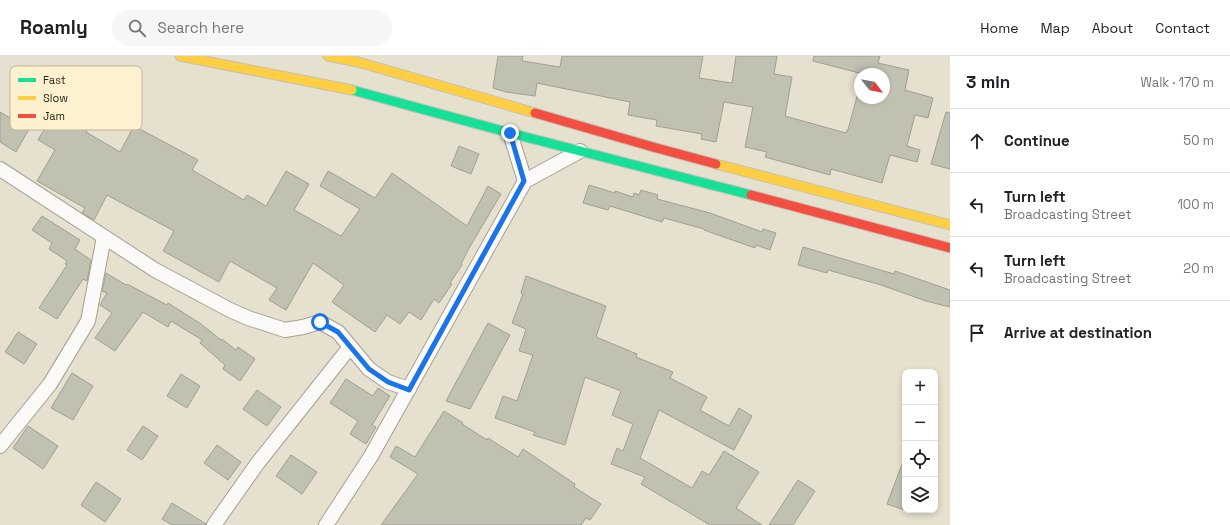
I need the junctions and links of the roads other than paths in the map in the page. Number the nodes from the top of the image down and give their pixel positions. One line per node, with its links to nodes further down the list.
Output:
1 (180, 56): 3 (highway)
2 (328, 56): 7 (highway)
3 (510, 133): 4 (highway); 6 (street)
4 (580, 151): 6 (street); 9 (highway)
5 (0, 169): 8 (street)
6 (524, 181): 11 (street)
7 (950, 225)
8 (104, 237): 10 (street); 12 (street)
9 (950, 248)
10 (350, 347): 11 (street); 13 (street)
11 (409, 390): 14 (street)
12 (0, 446)
13 (214, 525)
14 (326, 525)

